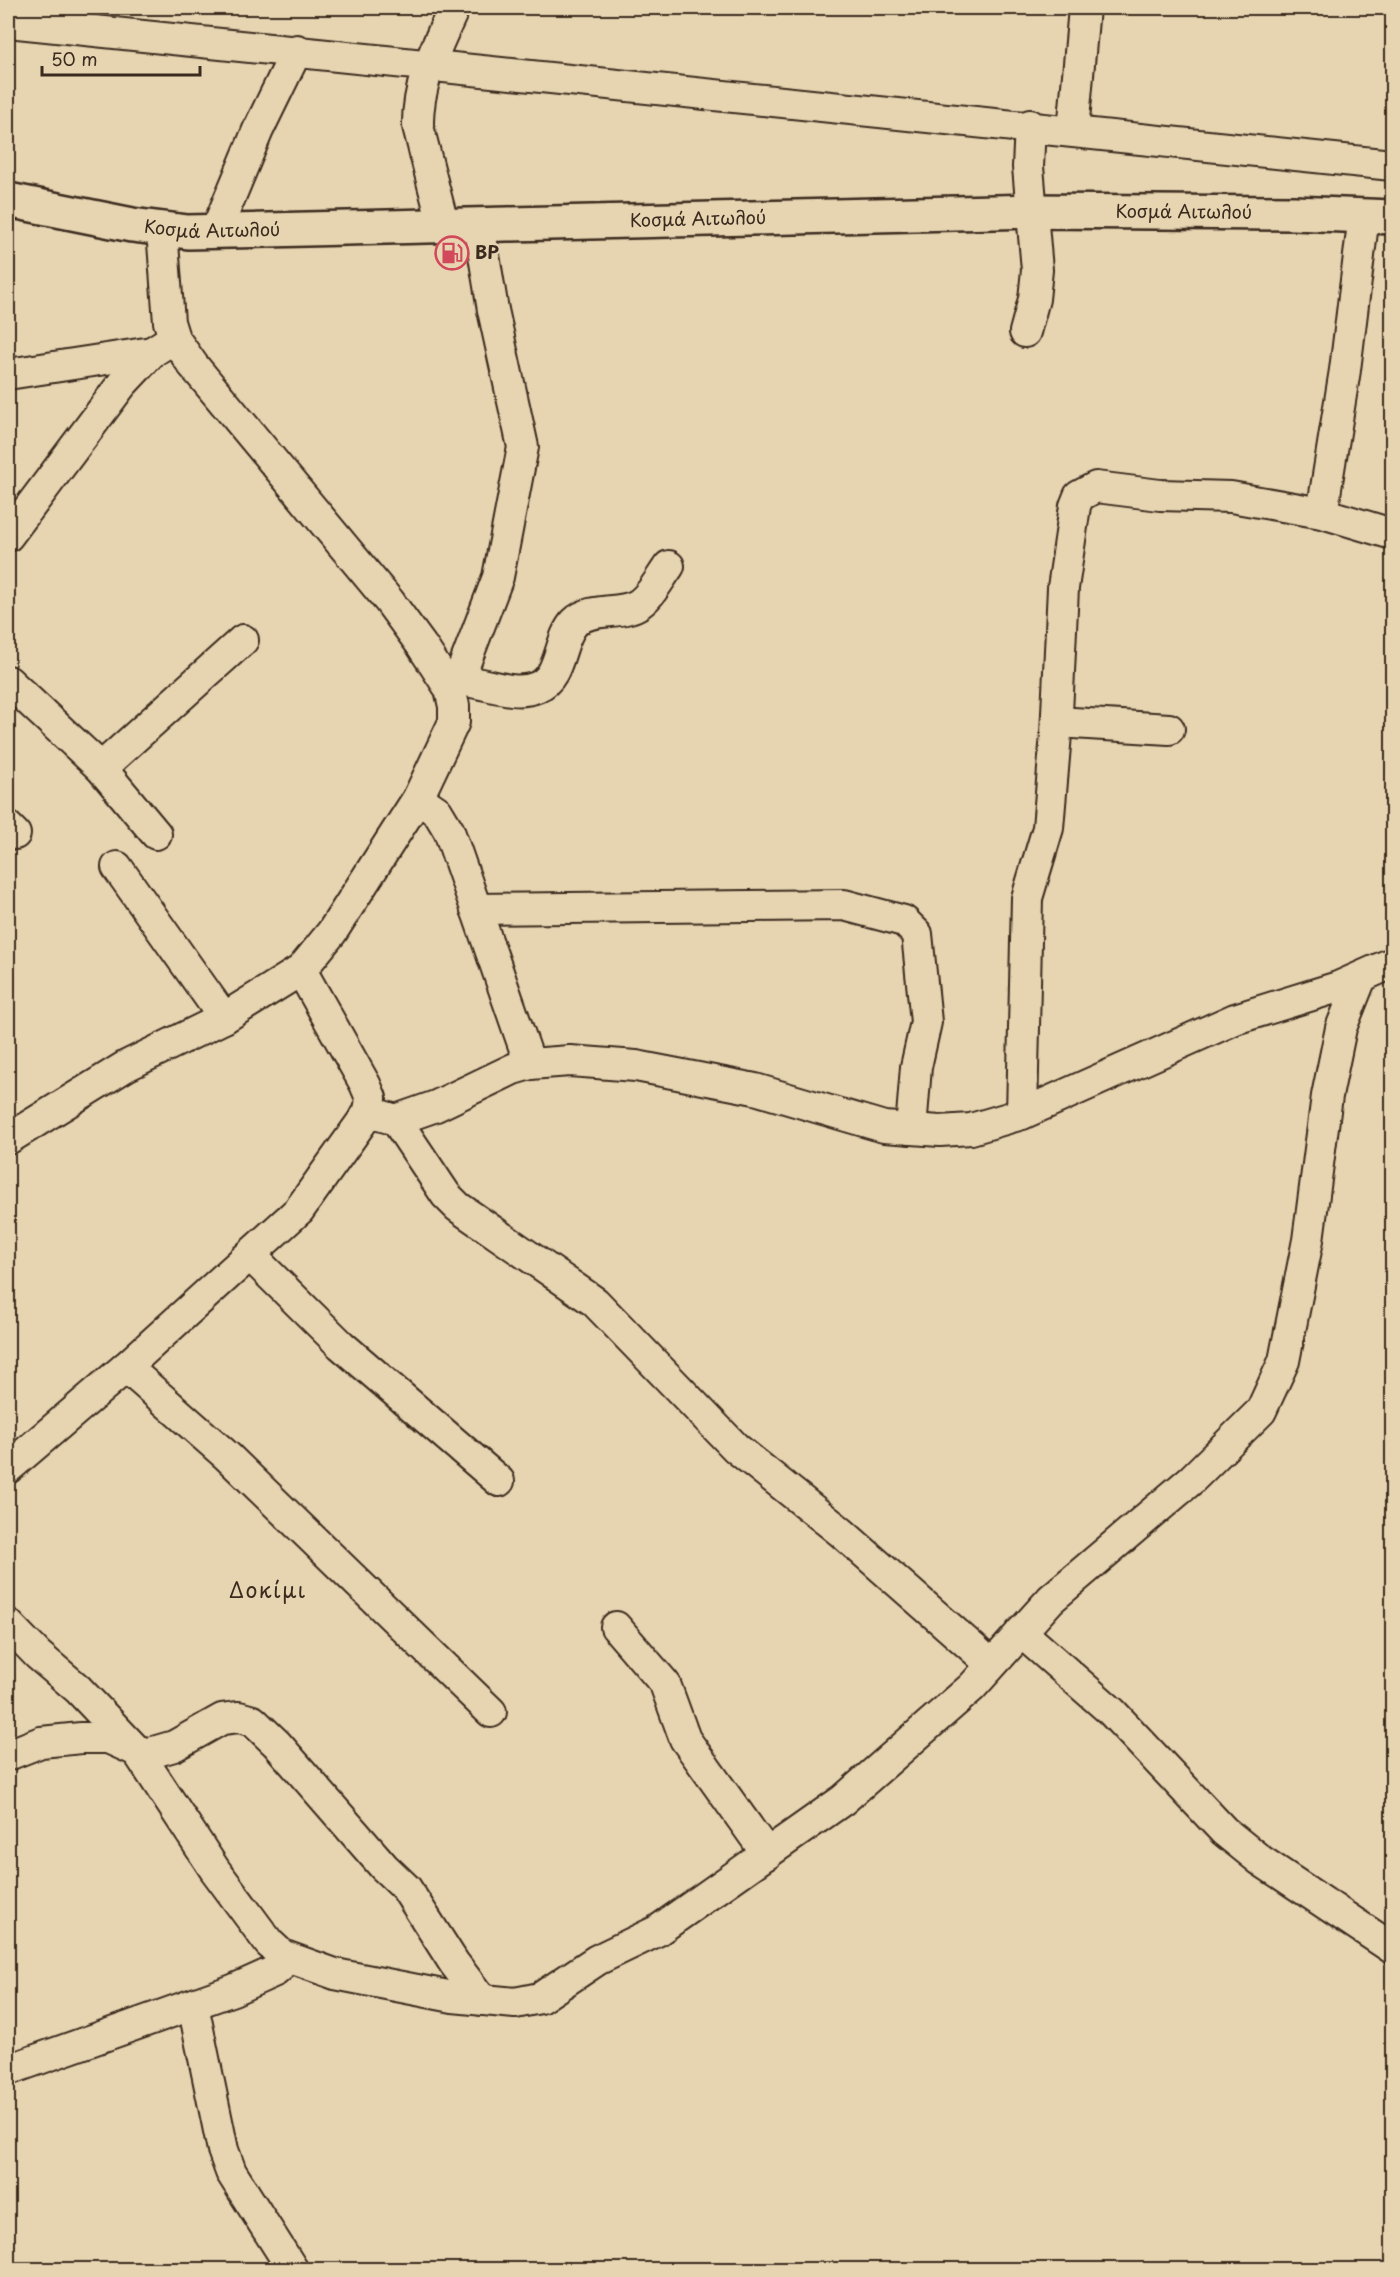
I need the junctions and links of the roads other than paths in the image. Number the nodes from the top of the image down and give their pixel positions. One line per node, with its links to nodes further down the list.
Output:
1 (454, 8): 5 (street)
2 (1084, 8): 7 (street)
3 (8, 22): 4 (street)
4 (297, 50): 5 (street); 15 (street)
5 (428, 65): 6 (street); 12 (street)
6 (1030, 125): 7 (street); 10 (street)
7 (1073, 130): 8 (street)
8 (1392, 165)
9 (8, 200): 14 (main road, Κοσμά Αιτωλού)
10 (1033, 212): 11 (main road, Κοσμά Αιτωλού); 13 (main road, Κοσμά Αιτωλού); 16 (street)
11 (1378, 216): 19 (street)
12 (443, 224): 13 (main road, Κοσμά Αιτωλού); 15 (main road, Κοσμά Αιτωλού)
13 (479, 225): 25 (street)
14 (162, 230): 15 (main road, Κοσμά Αιτωλού); 17 (street)
15 (216, 231)
16 (1025, 332)
17 (163, 345): 18 (street); 21 (street); 25 (street)
18 (8, 374)
19 (1322, 513): 20 (street); 26 (street)
20 (1392, 534)
21 (8, 536)
22 (669, 566): 25 (street)
23 (243, 640): 28 (street)
24 (8, 681): 28 (street)
25 (453, 681): 29 (street)
26 (1057, 722): 27 (street); 38 (street)
27 (1169, 729)
28 (101, 768): 30 (street)
29 (418, 798): 32 (street); 34 (street)
30 (156, 834)
31 (117, 867): 36 (street)
32 (476, 909): 37 (street); 40 (street)
33 (1392, 963): 35 (street)
34 (301, 970): 36 (street); 39 (street)
35 (1361, 978): 38 (street); 48 (street)
36 (224, 1018): 41 (street)
37 (530, 1064): 39 (street); 40 (street)
38 (1023, 1114): 40 (street)
39 (382, 1116): 42 (street); 49 (street)
40 (911, 1129)
41 (8, 1139)
42 (250, 1255): 43 (street); 45 (street)
43 (126, 1367): 44 (street); 50 (street)
44 (12, 1452)
45 (499, 1481)
46 (616, 1627): 53 (street)
47 (10, 1631): 51 (street)
48 (1021, 1632): 49 (street); 54 (street)
49 (991, 1664): 53 (street)
50 (491, 1712)
51 (137, 1751): 52 (street); 55 (street); 56 (street)
52 (8, 1755)
53 (767, 1854): 56 (street)
54 (1392, 1948)
55 (289, 1959): 56 (street); 57 (street)
56 (482, 2000)
57 (193, 2006): 58 (street); 59 (street)
58 (8, 2070)
59 (293, 2270)

